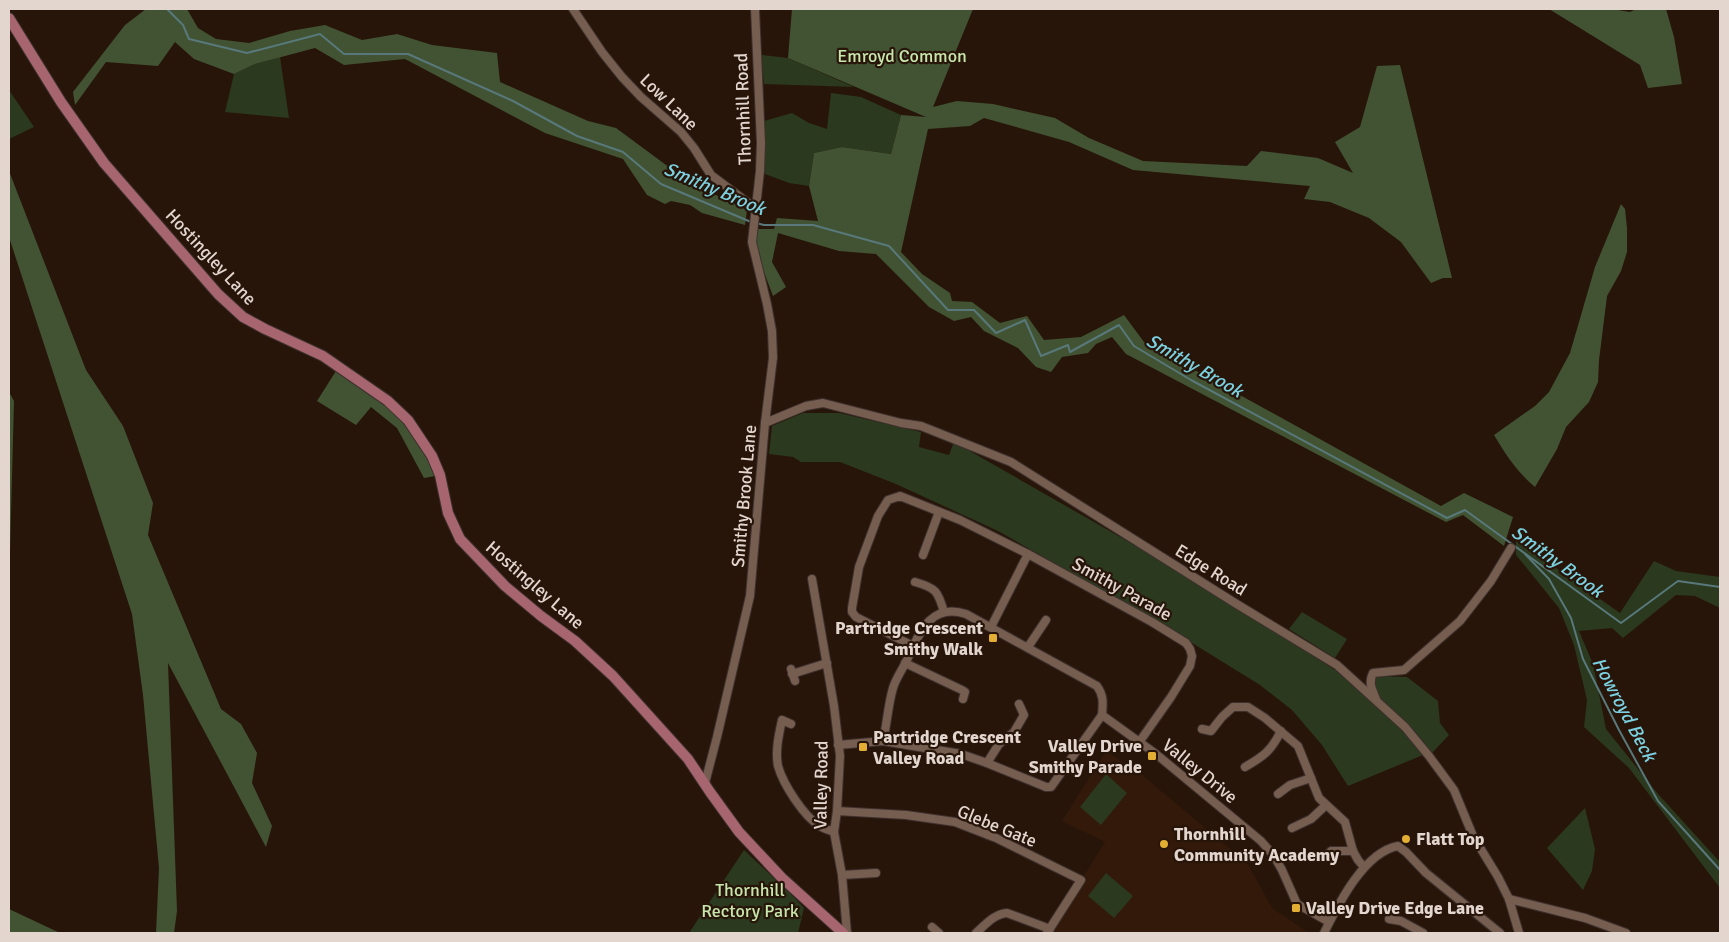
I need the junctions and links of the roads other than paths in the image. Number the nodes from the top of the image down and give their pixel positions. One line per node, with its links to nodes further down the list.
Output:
1 (573, 9): 4 (street, Low Lane)
2 (755, 9): 4 (street, Thornhill Road)
3 (9, 18): 33 (main road, Hostingley Lane)
4 (755, 208): 5 (street, Smithy Brook Lane)
5 (765, 423): 21 (street, Edge Road); 33 (street, Smithy Brook Lane)
6 (939, 512): 8 (street, Smithy Parade); 9 (street); 15 (street, Smithy Parade)
7 (1511, 548): 21 (street)
8 (1028, 554): 14 (street); 28 (street, Smithy Parade)
9 (923, 555)
10 (812, 579): 17 (street, Valley Road)
11 (915, 582): 12 (street)
12 (944, 612): 14 (street); 15 (street)
13 (1046, 620): 16 (street)
14 (991, 627): 16 (street)
15 (913, 646): 18 (street)
16 (1028, 647): 23 (street)
17 (827, 663): 19 (street); 29 (street, Valley Road)
18 (905, 663): 20 (street); 27 (street)
19 (793, 675)
20 (963, 699)
21 (1378, 703): 44 (street, Edge Road)
22 (1019, 704): 30 (street)
23 (1102, 715): 28 (street, Valley Drive); 30 (street)
24 (791, 724): 38 (street)
25 (1202, 729): 26 (street)
26 (1281, 731): 31 (street); 32 (street)
27 (883, 741): 29 (street); 30 (street)
28 (1140, 742): 46 (street, Valley Drive)
29 (838, 745): 36 (street, Valley Road)
30 (987, 763)
31 (1245, 767)
32 (1311, 778): 34 (street); 35 (street)
33 (705, 783): 49 (main road, Hostingley Lane)
34 (1278, 794)
35 (1325, 806): 37 (street); 39 (street)
36 (837, 810): 38 (street, Valley Road); 48 (street, Glebe Gate)
37 (1292, 828)
38 (834, 832): 43 (street, Valley Road)
39 (1353, 851): 40 (street); 41 (street)
40 (1326, 855)
41 (1364, 867): 46 (street); 55 (street)
42 (876, 873): 43 (street)
43 (842, 874): 50 (street, Valley Road)
44 (1509, 900): 56 (street, Edge Road); 57 (street)
45 (1389, 919): 54 (street)
46 (1329, 922): 53 (street)
47 (932, 927): 51 (street)
48 (1048, 931): 52 (street)
49 (843, 933)
50 (847, 933)
51 (939, 933)
52 (976, 933)
53 (1324, 933)
54 (1423, 933)
55 (1500, 933)
56 (1519, 933)
57 (1626, 933)

